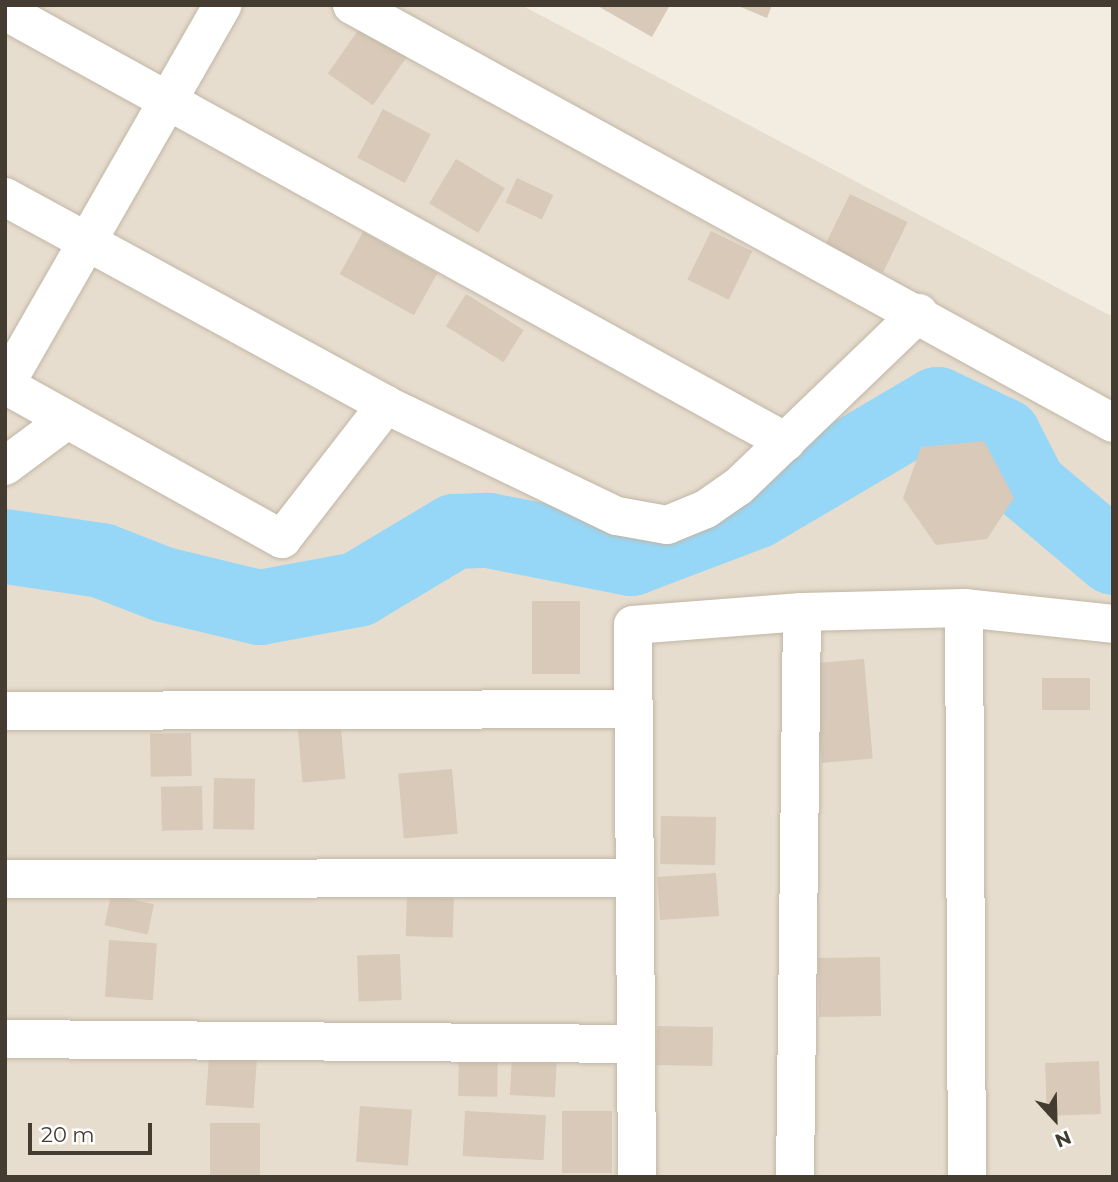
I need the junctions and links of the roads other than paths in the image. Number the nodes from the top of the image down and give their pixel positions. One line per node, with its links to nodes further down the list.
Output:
1 (223, 5): 4 (street)
2 (352, 5): 7 (street)
3 (5, 11): 4 (street)
4 (168, 102): 6 (street); 12 (street)
5 (5, 197): 6 (street)
6 (86, 243): 8 (street); 9 (street)
7 (919, 313): 11 (street); 12 (street)
8 (5, 385): 10 (street)
9 (386, 405): 10 (street); 12 (street)
10 (67, 419): 13 (street)
11 (1113, 423)
12 (786, 442)
13 (5, 466)
14 (964, 608): 15 (street); 16 (street); 25 (street)
15 (802, 612): 17 (street); 24 (street)
16 (1113, 624)
17 (633, 709): 18 (street); 19 (street)
18 (5, 711)
19 (634, 878): 20 (street); 22 (street)
20 (5, 879)
21 (5, 1039): 22 (street)
22 (636, 1044): 23 (street)
23 (636, 1177)
24 (795, 1177)
25 (967, 1177)

